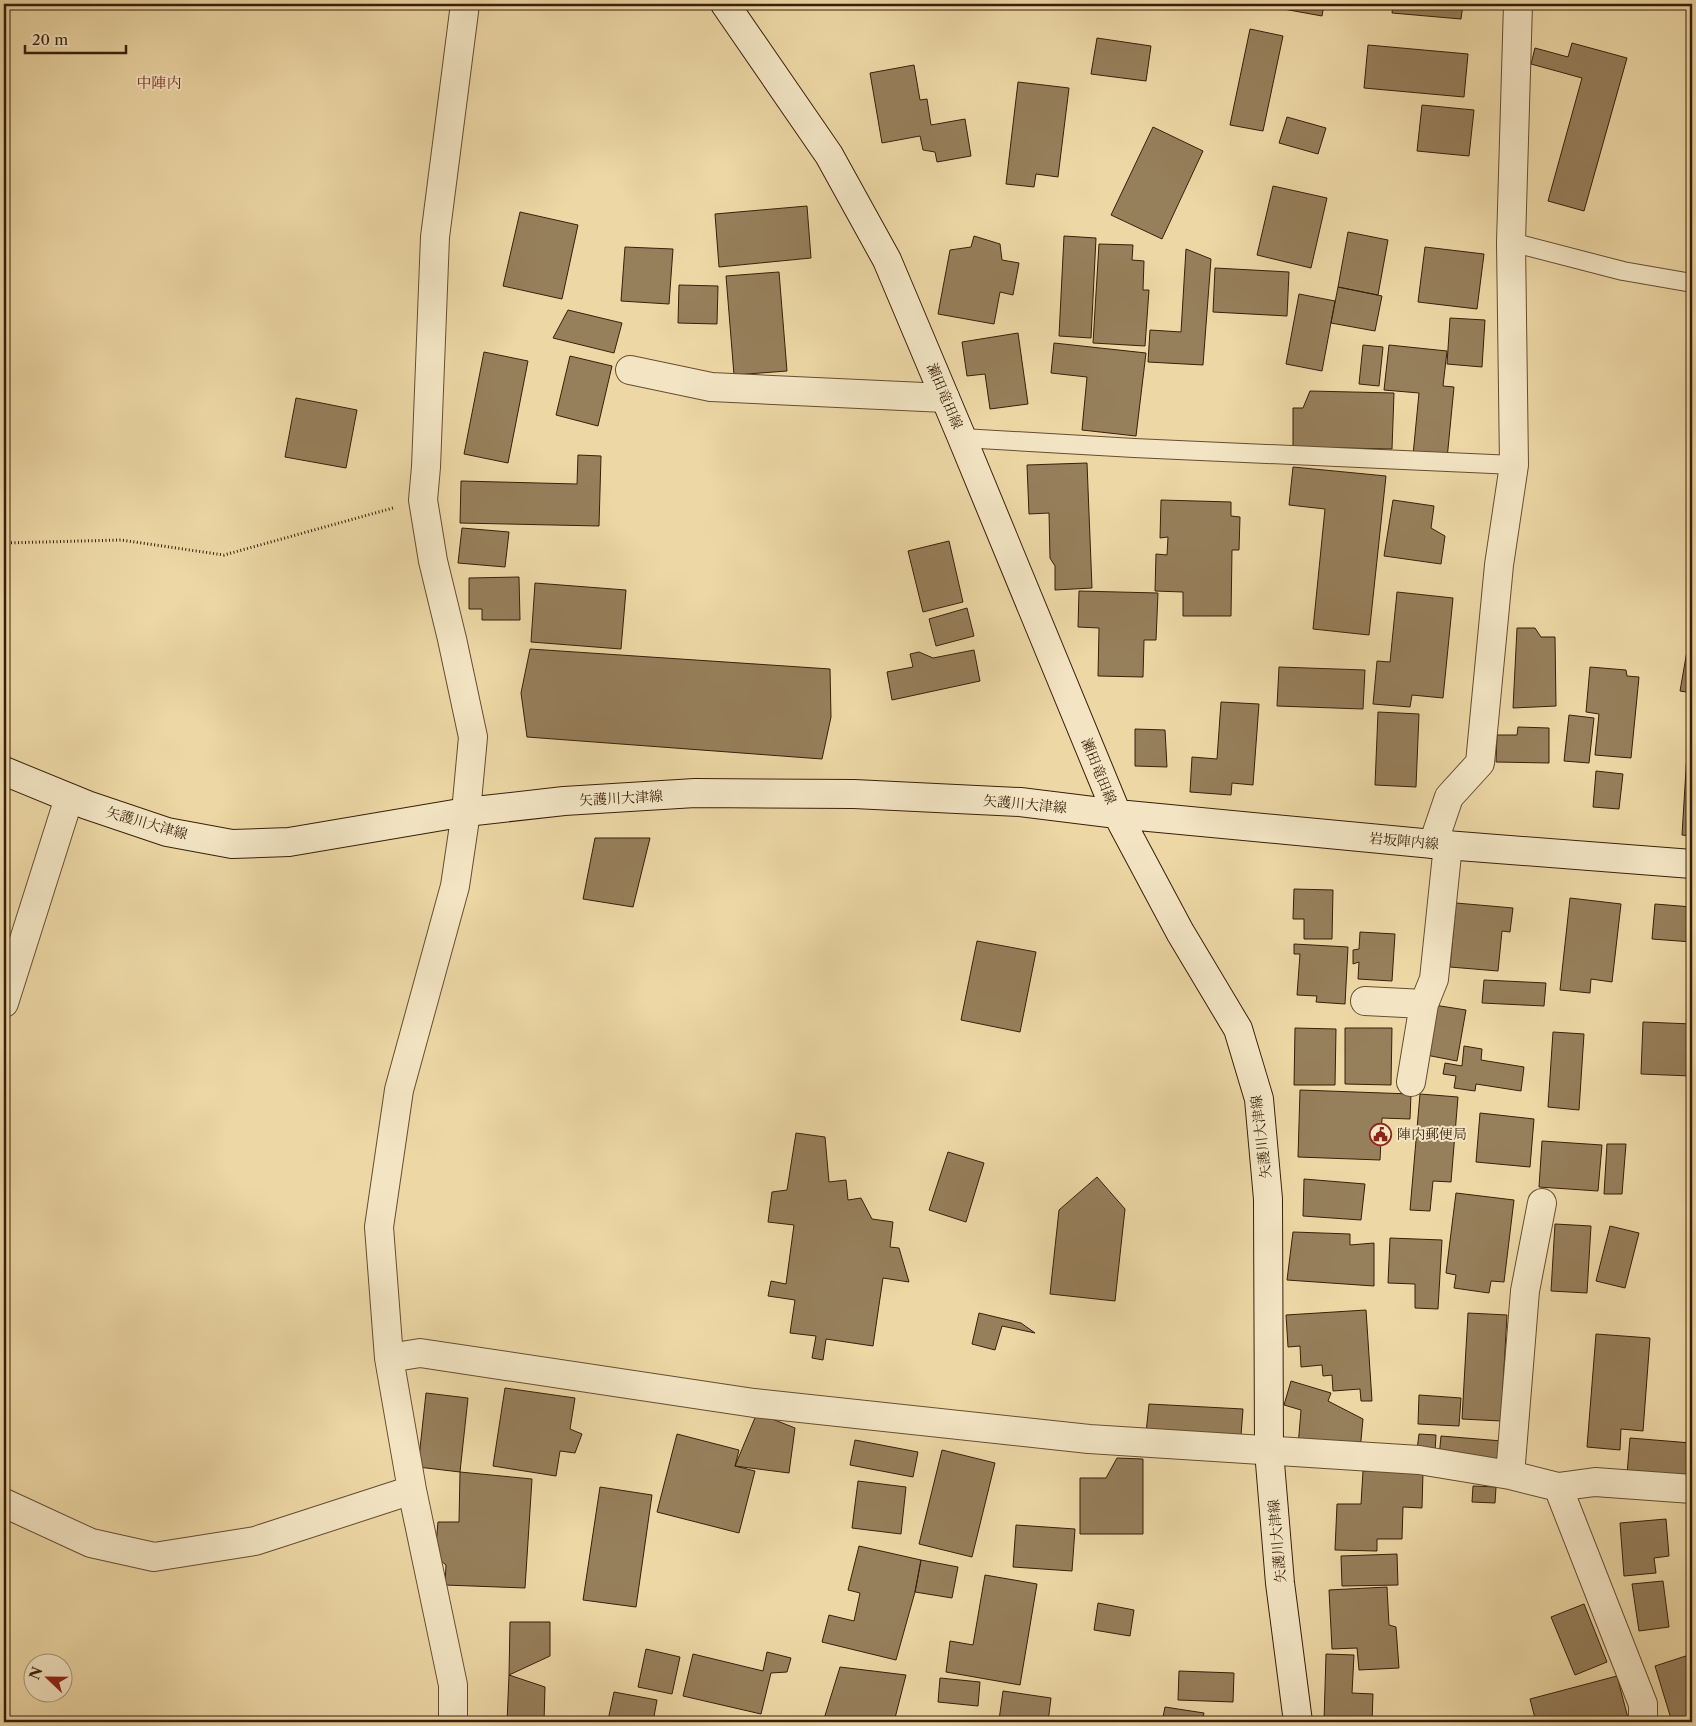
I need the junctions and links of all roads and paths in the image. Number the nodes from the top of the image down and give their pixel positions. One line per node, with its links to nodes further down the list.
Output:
1 (465, 4): 10 (street)
2 (725, 4): 7 (street, 瀬田竜田線)
3 (1518, 4): 4 (street)
4 (1511, 242): 5 (lane); 9 (street)
5 (1692, 283)
6 (630, 370): 7 (street)
7 (945, 398): 8 (street, 瀬田竜田線)
8 (962, 438): 9 (lane); 15 (street, 瀬田竜田線)
9 (1514, 465): 16 (street)
10 (423, 500): 11 (path); 14 (street)
11 (4, 543)
12 (4, 770): 13 (street, 矢護川大津線)
13 (69, 798): 14 (street, 矢護川大津線); 19 (street)
14 (466, 812): 15 (street, 矢護川大津線); 23 (street)
15 (1116, 814): 16 (street, 岩坂陣内線); 24 (street, 矢護川大津線)
16 (1441, 845): 17 (street, 岩坂陣内線); 20 (street)
17 (1692, 864)
18 (1365, 1001): 20 (street)
19 (4, 1002)
20 (1424, 1004): 21 (street)
21 (1411, 1082)
22 (1542, 1203): 25 (street)
23 (389, 1358): 24 (street); 28 (street)
24 (1269, 1451): 25 (street); 31 (street, 矢護川大津線)
25 (1510, 1475): 26 (street)
26 (1558, 1486): 27 (street); 32 (street)
27 (1692, 1489)
28 (412, 1490): 29 (street); 30 (street)
29 (4, 1503)
30 (453, 1722)
31 (1298, 1722)
32 (1643, 1722)

